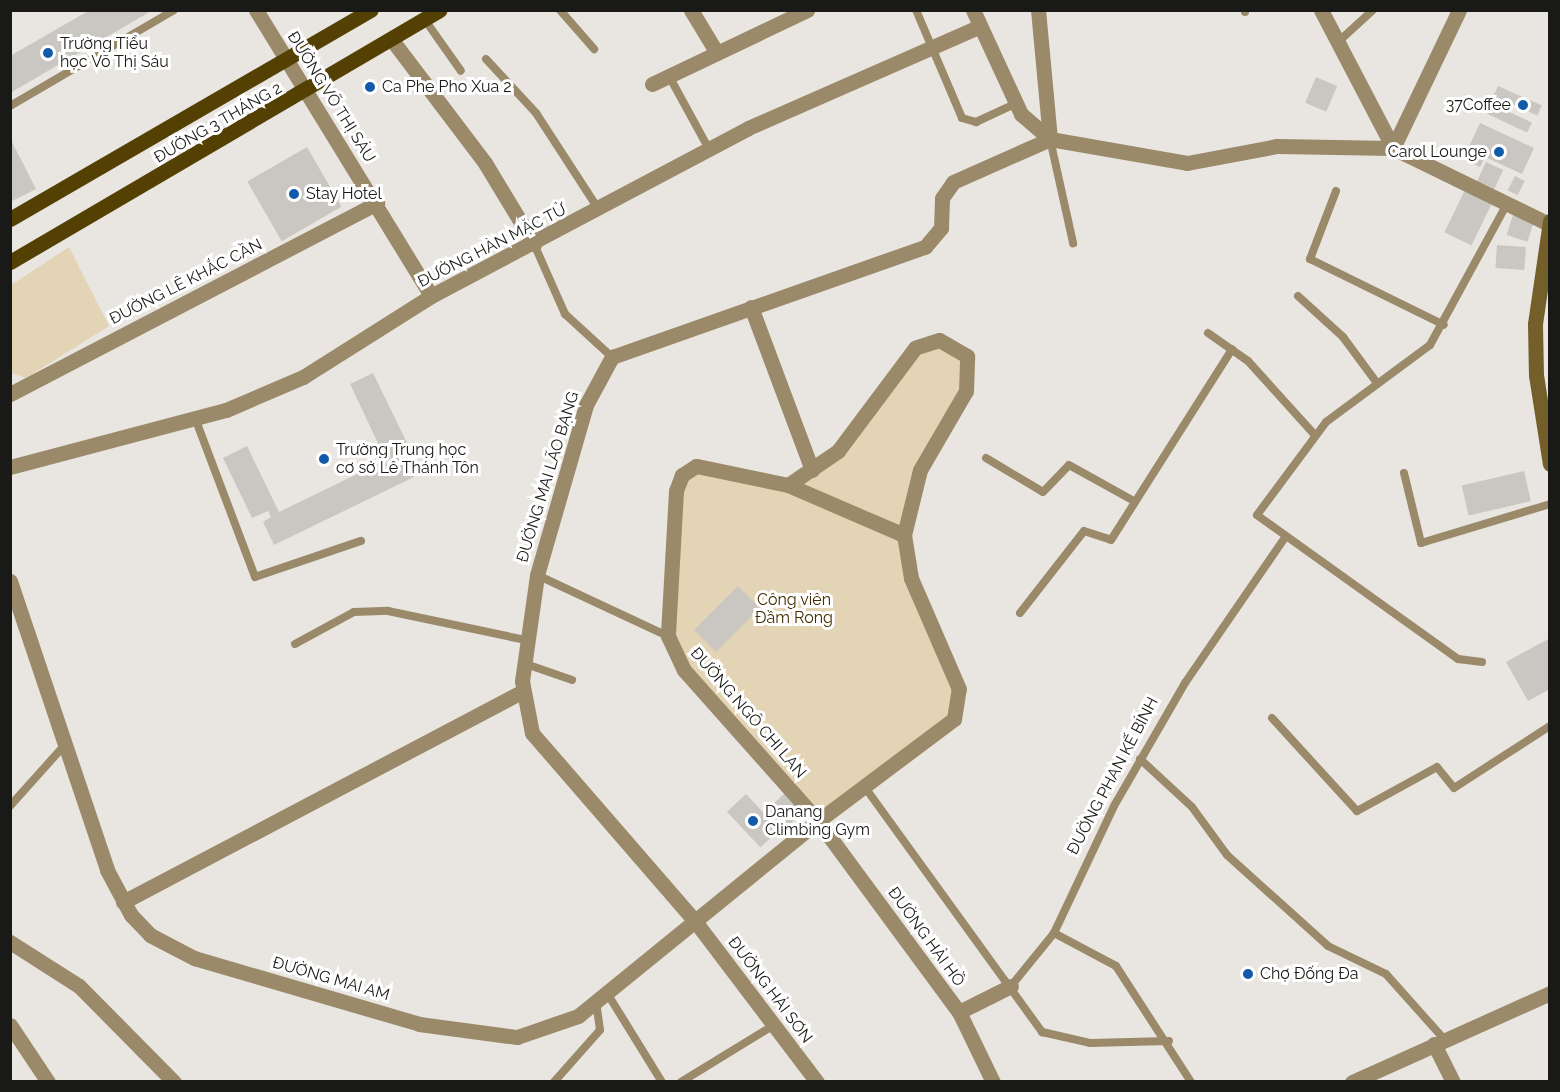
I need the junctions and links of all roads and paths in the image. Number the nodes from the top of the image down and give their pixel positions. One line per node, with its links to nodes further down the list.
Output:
1 (174, 10): 28 (lane)
2 (256, 10): 22 (street, ĐƯỜNG VÕ THỊ SÁU)
3 (371, 10): 22 (main road, ĐƯỜNG 3 THÁNG 2)
4 (440, 10): 14 (main road, ĐƯỜNG 3 THÁNG 2)
5 (558, 10): 19 (lane)
6 (691, 10): 20 (street)
7 (807, 10): 20 (street)
8 (916, 10): 18 (lane)
9 (973, 10): 15 (street)
10 (1038, 10): 29 (street)
11 (1321, 10): 17 (street)
12 (1373, 10): 17 (lane)
13 (1459, 10): 30 (street)
14 (425, 20): 16 (main road, ĐƯỜNG 3 THÁNG 2); 23 (lane)
15 (980, 26): 18 (street, ĐƯỜNG HÀN MẶC TỬ); 27 (street)
16 (392, 40): 26 (main road, ĐƯỜNG 3 THÁNG 2); 39 (street)
17 (1338, 42): 30 (street)
18 (931, 48): 27 (lane); 31 (street, ĐƯỜNG HÀN MẶC TỬ)
19 (594, 49)
20 (717, 53): 24 (street)
21 (486, 58): 35 (lane)
22 (287, 62): 26 (street, ĐƯỜNG VÕ THỊ SÁU); 36 (main road, ĐƯỜNG 3 THÁNG 2)
23 (461, 71)
24 (669, 76): 25 (street); 31 (lane)
25 (652, 84)
26 (306, 93): 33 (street, ĐƯỜNG VÕ THỊ SÁU); 40 (main road, ĐƯỜNG 3 THÁNG 2)
27 (1015, 104): 29 (street)
28 (10, 106)
29 (1050, 139): 30 (street); 38 (lane); 43 (street)
30 (1393, 148): 34 (street)
31 (709, 149): 35 (street, ĐƯỜNG HÀN MẶC TỬ)
32 (1336, 191): 44 (lane)
33 (377, 203): 41 (street, ĐƯỜNG VÕ THỊ SÁU); 49 (street, ĐƯỜNG LÊ KHẮC CẦN)
34 (1508, 204): 37 (street); 44 (lane)
35 (600, 210): 39 (street, ĐƯỜNG HÀN MẶC TỬ)
36 (10, 219)
37 (1549, 222): 51 (main road)
38 (1073, 243)
39 (534, 244): 41 (street, ĐƯỜNG HÀN MẶC TỬ); 47 (lane)
40 (10, 262)
41 (431, 296): 50 (street, ĐƯỜNG HÀN MẶC TỬ)
42 (1298, 296): 48 (lane)
43 (751, 307): 47 (street); 56 (street)
44 (1444, 325): 48 (lane)
45 (1208, 333): 46 (lane)
46 (1232, 349): 52 (lane); 59 (lane)
47 (612, 357): 64 (street, ĐƯỜNG MAI LÃO BẠNG)
48 (1377, 383): 52 (lane)
49 (10, 394)
50 (195, 418): 55 (street, ĐƯỜNG HÀN MẶC TỬ); 63 (lane)
51 (1546, 425): 54 (main road)
52 (1314, 434): 62 (lane)
53 (986, 458): 59 (lane)
54 (1550, 464)
55 (10, 467)
56 (812, 470): 58 (street); 61 (street)
57 (1404, 473): 60 (lane)
58 (789, 485): 61 (street); 67 (street)
59 (1134, 501): 66 (lane)
60 (1550, 504)
61 (904, 535): 78 (street)
62 (1286, 536): 70 (lane); 77 (lane, ĐƯỜNG PHAN KẾ BÍNH)
63 (361, 541)
64 (537, 575): 67 (lane); 68 (street, ĐƯỜNG MAI LÃO BẠNG)
65 (10, 581): 76 (street, ĐƯỜNG MAI AM)
66 (1020, 613)
67 (668, 636): 80 (street, ĐƯỜNG NGÔ CHI LAN)
68 (526, 640): 69 (lane); 71 (street, ĐƯỜNG MAI LÃO BẠNG)
69 (295, 644)
70 (1482, 662)
71 (523, 663): 72 (lane); 73 (street, ĐƯỜNG MAI LÃO BẠNG)
72 (572, 680)
73 (522, 692): 81 (street); 82 (street, ĐƯỜNG MAI LÃO BẠNG)
74 (1272, 718): 75 (lane)
75 (1550, 726)
76 (63, 747): 79 (lane); 81 (street, ĐƯỜNG MAI AM)
77 (1140, 759): 83 (lane, ĐƯỜNG PHAN KẾ BÍNH); 92 (lane)
78 (864, 786): 80 (street); 85 (lane)
79 (10, 806)
80 (818, 821): 82 (street, ĐƯỜNG MAI AM); 88 (street, ĐƯỜNG HẢI HỒ)
81 (123, 902): 87 (street, ĐƯỜNG MAI AM)
82 (694, 920): 87 (street, ĐƯỜNG MAI AM); 90 (street, ĐƯỜNG HẢI SƠN)
83 (1054, 933): 85 (lane, ĐƯỜNG PHAN KẾ BÍNH); 91 (lane)
84 (10, 942): 94 (street)
85 (1011, 986): 88 (street, ĐƯỜNG PHAN KẾ BÍNH); 91 (lane)
86 (1550, 993): 92 (street)
87 (601, 998): 95 (lane); 96 (lane)
88 (958, 1012): 99 (street, ĐƯỜNG HẢI HỒ)
89 (10, 1025): 93 (street)
90 (774, 1025): 97 (lane); 98 (street, ĐƯỜNG HẢI SƠN)
91 (1169, 1041): 100 (lane)
92 (1439, 1041): 101 (street); 102 (street)
93 (48, 1082)
94 (174, 1082)
95 (554, 1082)
96 (662, 1082)
97 (681, 1082)
98 (817, 1082)
99 (993, 1082)
100 (1191, 1082)
101 (1352, 1082)
102 (1453, 1082)

